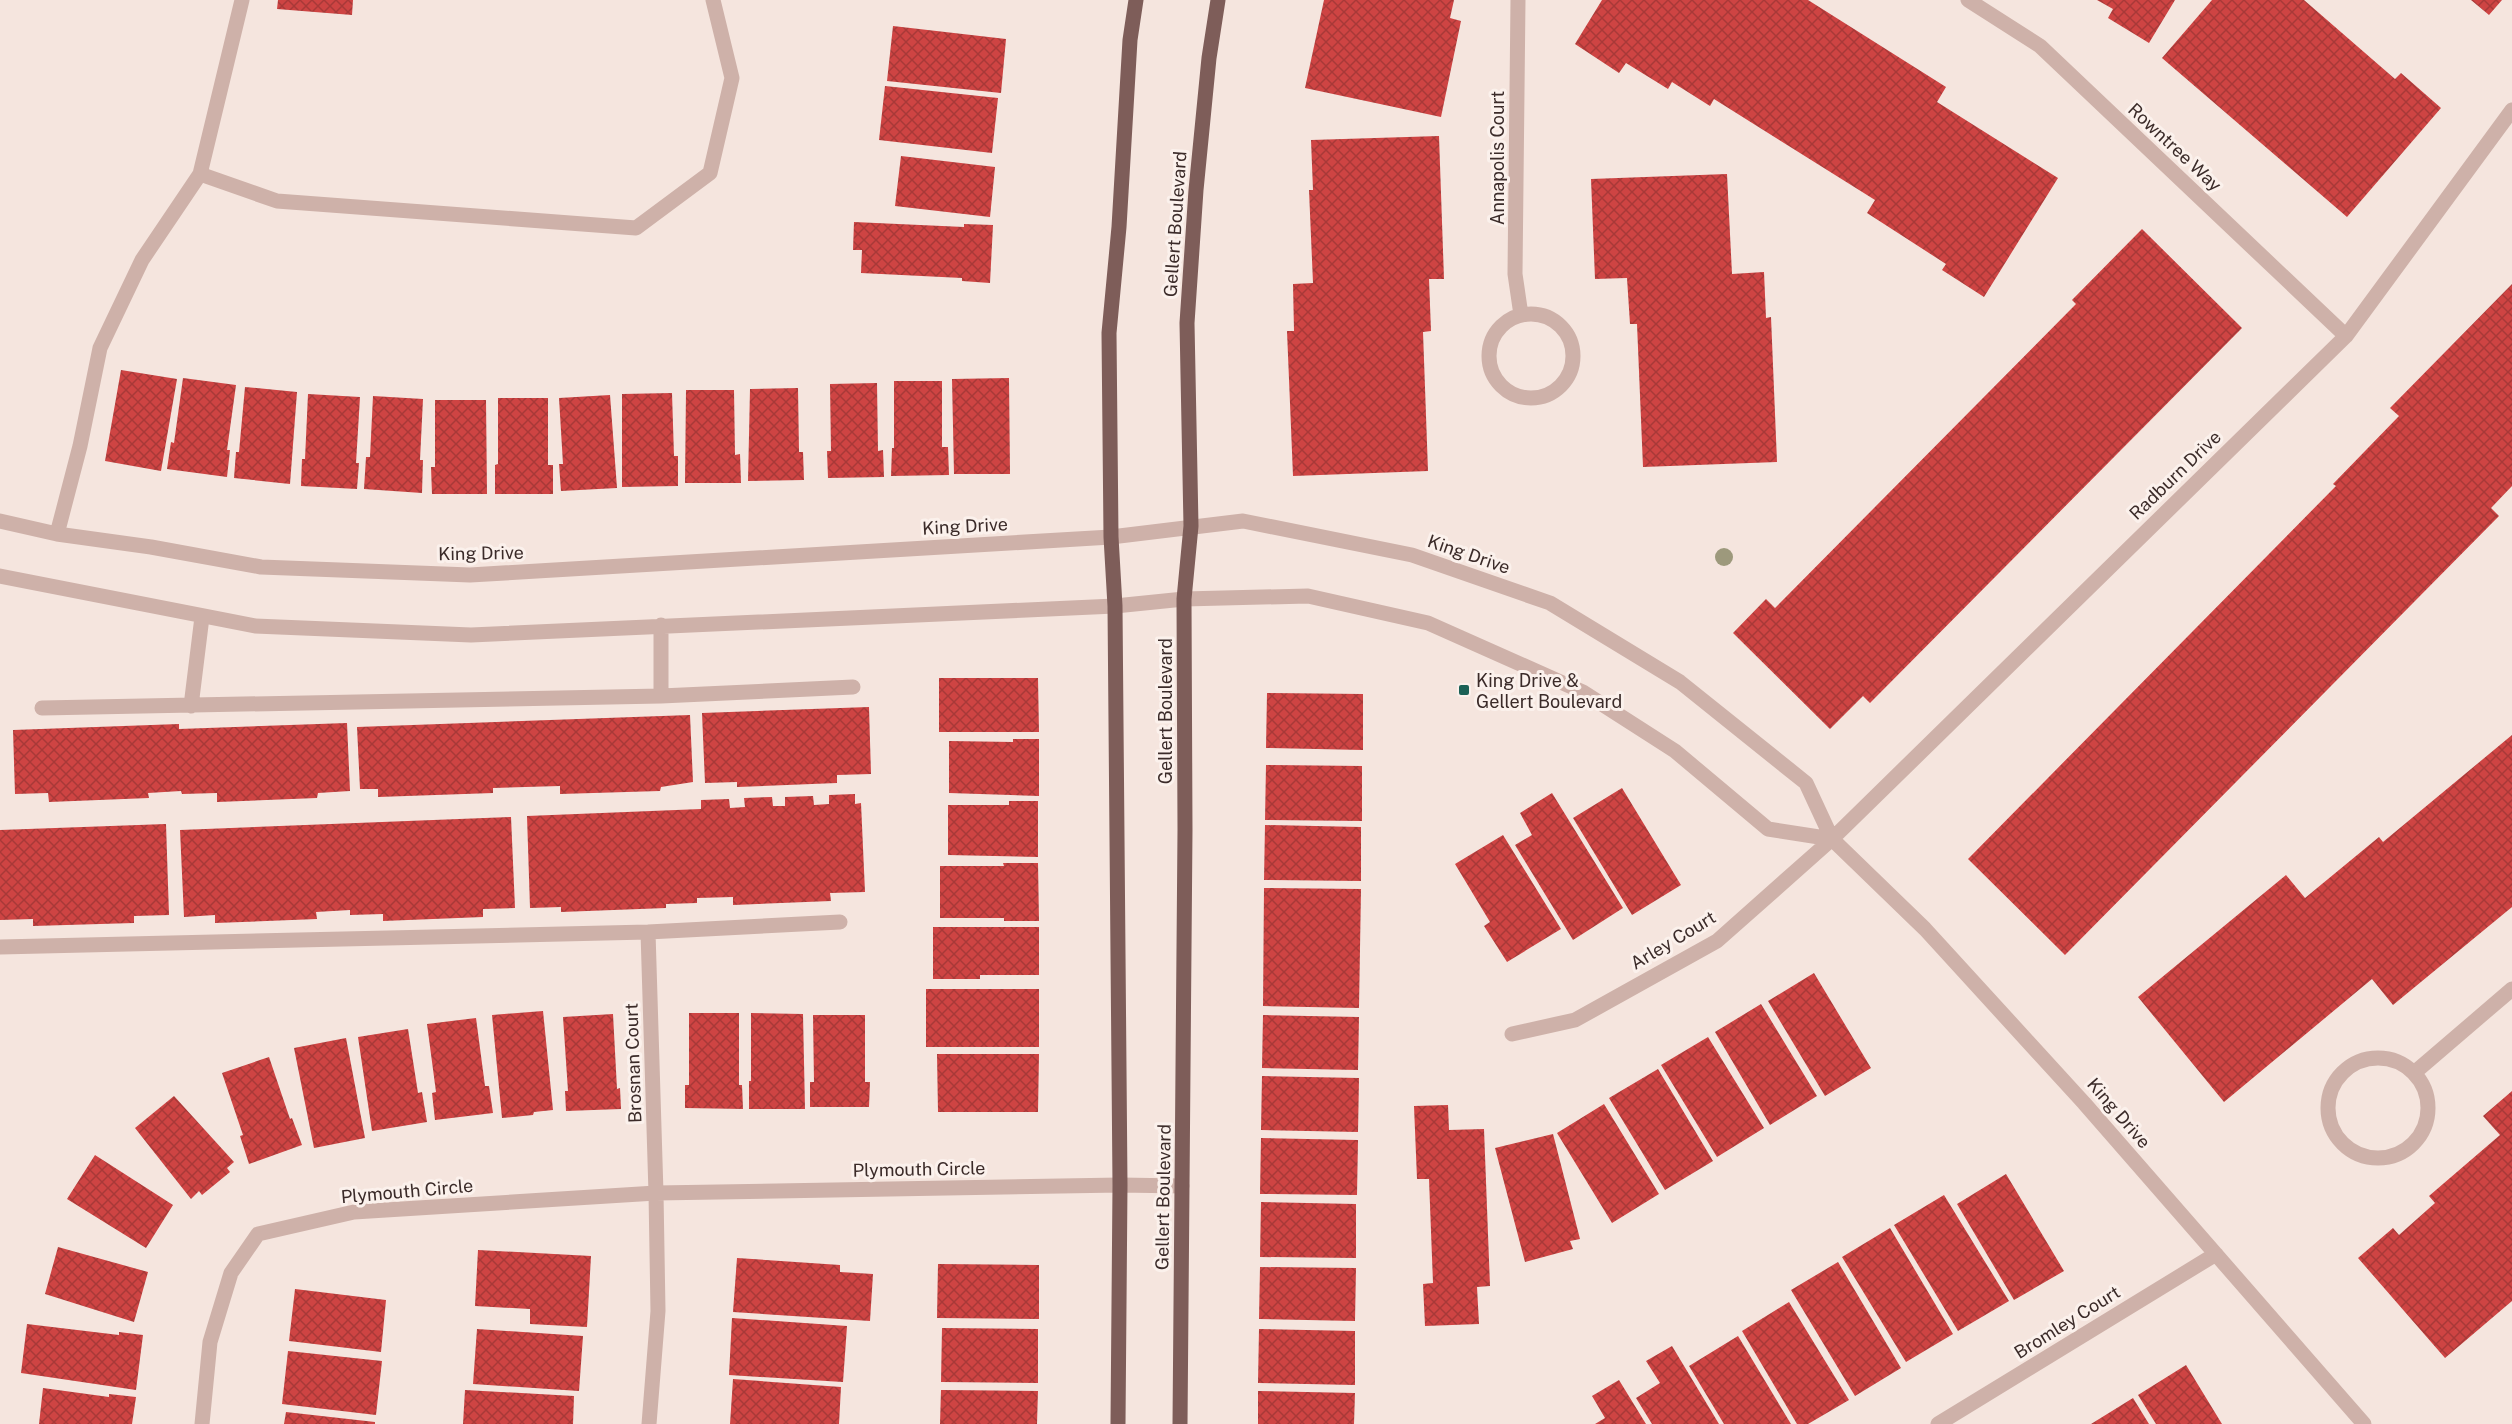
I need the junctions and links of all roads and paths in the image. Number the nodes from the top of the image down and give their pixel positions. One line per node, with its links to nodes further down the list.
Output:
1 (242, 0): 8 (street)
2 (714, 0): 8 (street)
3 (1136, 0): 14 (main road)
4 (1218, 0): 12 (main road, Gellert Boulevard)
5 (1518, 0): 9 (street, Annapolis Court)
6 (1968, 0): 10 (street, Rowntree Way)
7 (2512, 110): 10 (street, Radburn Drive)
8 (200, 174): 13 (street)
9 (1521, 315): 9 (street)
10 (2346, 336): 24 (street, Radburn Drive)
11 (0, 521): 13 (street, King Drive)
12 (1191, 526): 14 (street, King Drive); 16 (main road, Gellert Boulevard); 24 (street, King Drive)
13 (57, 534): 14 (street, King Drive)
14 (1111, 537): 17 (main road)
15 (0, 576): 18 (street)
16 (1184, 599): 17 (street); 24 (street); 32 (main road, Gellert Boulevard)
17 (1115, 606): 19 (street); 31 (main road)
18 (202, 617): 19 (street); 22 (street)
19 (662, 625): 21 (street)
20 (853, 687): 21 (street)
21 (661, 696): 22 (street)
22 (191, 706): 23 (street)
23 (42, 708)
24 (1832, 839): 29 (street, Arley Court); 34 (street, King Drive)
25 (840, 922): 26 (street)
26 (648, 932): 27 (street); 33 (street, Brosnan Court)
27 (0, 947)
28 (2512, 989): 30 (street)
29 (1512, 1034)
30 (2414, 1073): 30 (street)
31 (1120, 1185): 32 (street, Plymouth Circle); 33 (street, Plymouth Circle); 37 (main road)
32 (1182, 1186): 38 (main road, Gellert Boulevard)
33 (656, 1193): 35 (street, Plymouth Circle); 36 (street)
34 (2216, 1254): 39 (street, Bromley Court); 40 (street, King Drive)
35 (202, 1424)
36 (649, 1424)
37 (1118, 1424)
38 (1180, 1424)
39 (1938, 1424)
40 (2364, 1424)

